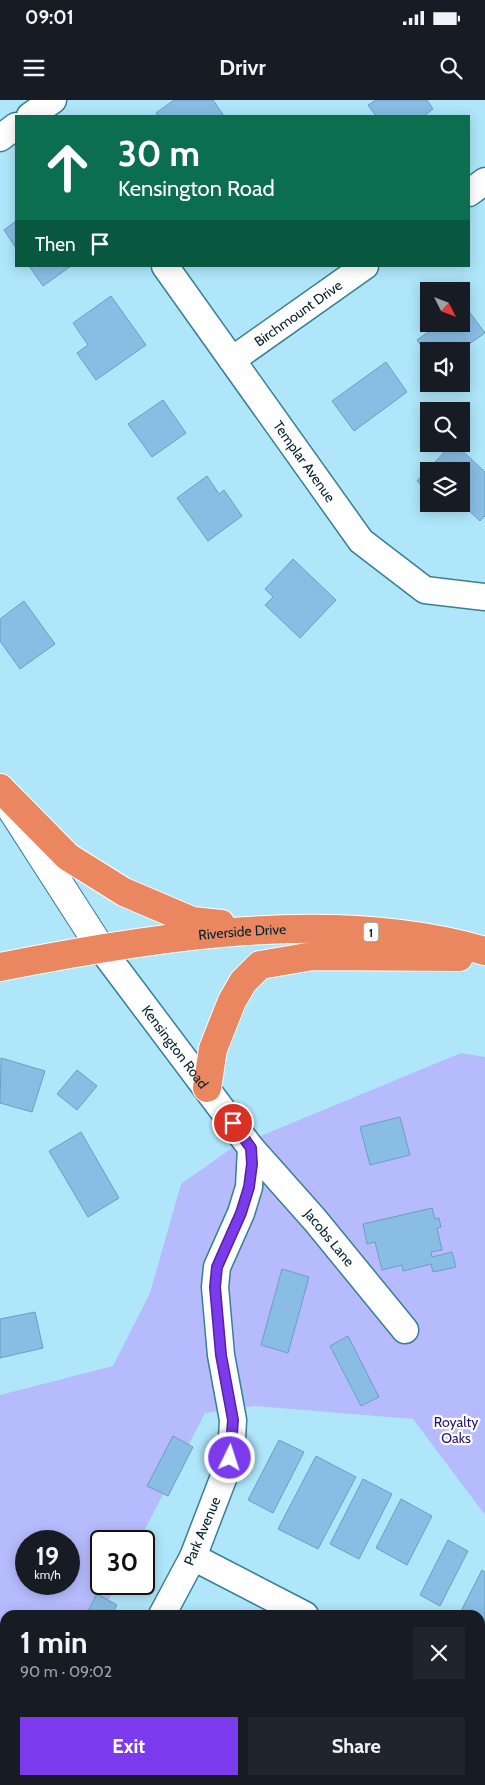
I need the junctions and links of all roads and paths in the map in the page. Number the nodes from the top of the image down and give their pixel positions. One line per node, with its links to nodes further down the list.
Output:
1 (15, 127): 2 (street)
2 (0, 138)
3 (485, 181): 4 (street)
4 (470, 192)
5 (166, 267): 7 (street, Templar Avenue)
6 (364, 267): 7 (street, Birchmount Drive)
7 (232, 360): 8 (street, Templar Avenue)
8 (485, 598)
9 (0, 789): 10 (highway); 11 (street, Kensington Road)
10 (255, 929): 11 (highway, Riverside Drive / 1); 12 (highway, Riverside Drive / 1)
11 (100, 947): 14 (highway, Riverside Drive / 1); 15 (street, Kensington Road)
12 (485, 951)
13 (485, 956): 15 (highway)
14 (0, 967)
15 (207, 1088): 16 (street, Kensington Road)
16 (251, 1148): 17 (street, Jacobs Lane); 18 (street, Park Avenue)
17 (405, 1330)
18 (193, 1557): 19 (street, Park Avenue); 20 (street)
19 (165, 1610)
20 (295, 1610)

